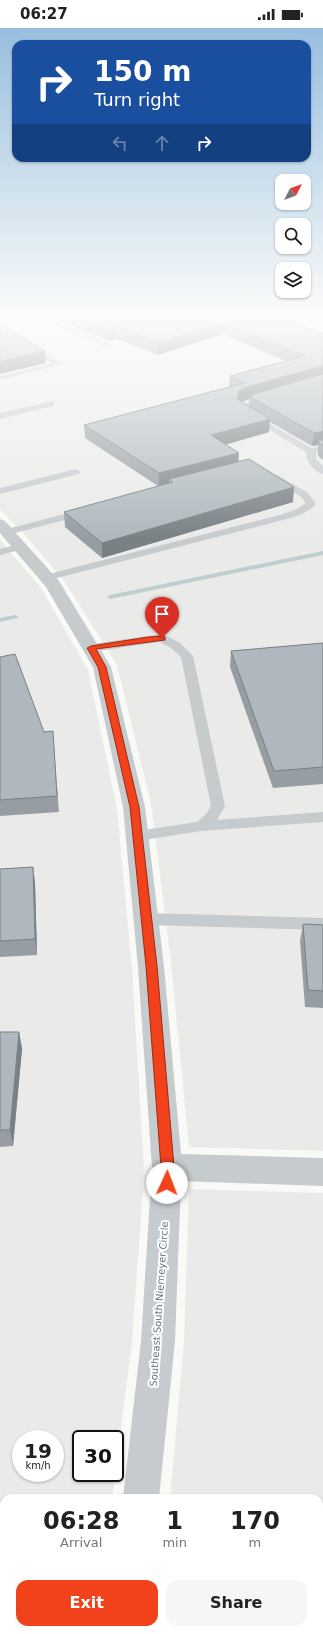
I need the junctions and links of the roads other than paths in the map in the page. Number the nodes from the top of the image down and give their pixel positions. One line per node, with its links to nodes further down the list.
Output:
1 (279, 395): 5 (lane)
2 (50, 404): 3 (lane)
3 (0, 416)
4 (323, 448): 5 (lane)
5 (311, 451): 6 (lane)
6 (323, 470)
7 (76, 472): 9 (lane)
8 (271, 474): 12 (lane)
9 (0, 491)
10 (91, 510): 11 (lane)
11 (7, 539): 12 (street, Southeast South Niemeyer Circle)
12 (45, 578): 13 (street, Southeast South Niemeyer Circle)
13 (91, 648): 15 (lane); 16 (street, Southeast South Niemeyer Circle)
14 (323, 817): 15 (lane)
15 (201, 826): 16 (lane)
16 (137, 836): 17 (street, Southeast South Niemeyer Circle)
17 (146, 918): 18 (lane); 19 (street, Southeast South Niemeyer Circle)
18 (323, 924)
19 (168, 1167): 20 (street); 21 (street, Southeast South Niemeyer Circle)
20 (323, 1172)
21 (141, 1494)

